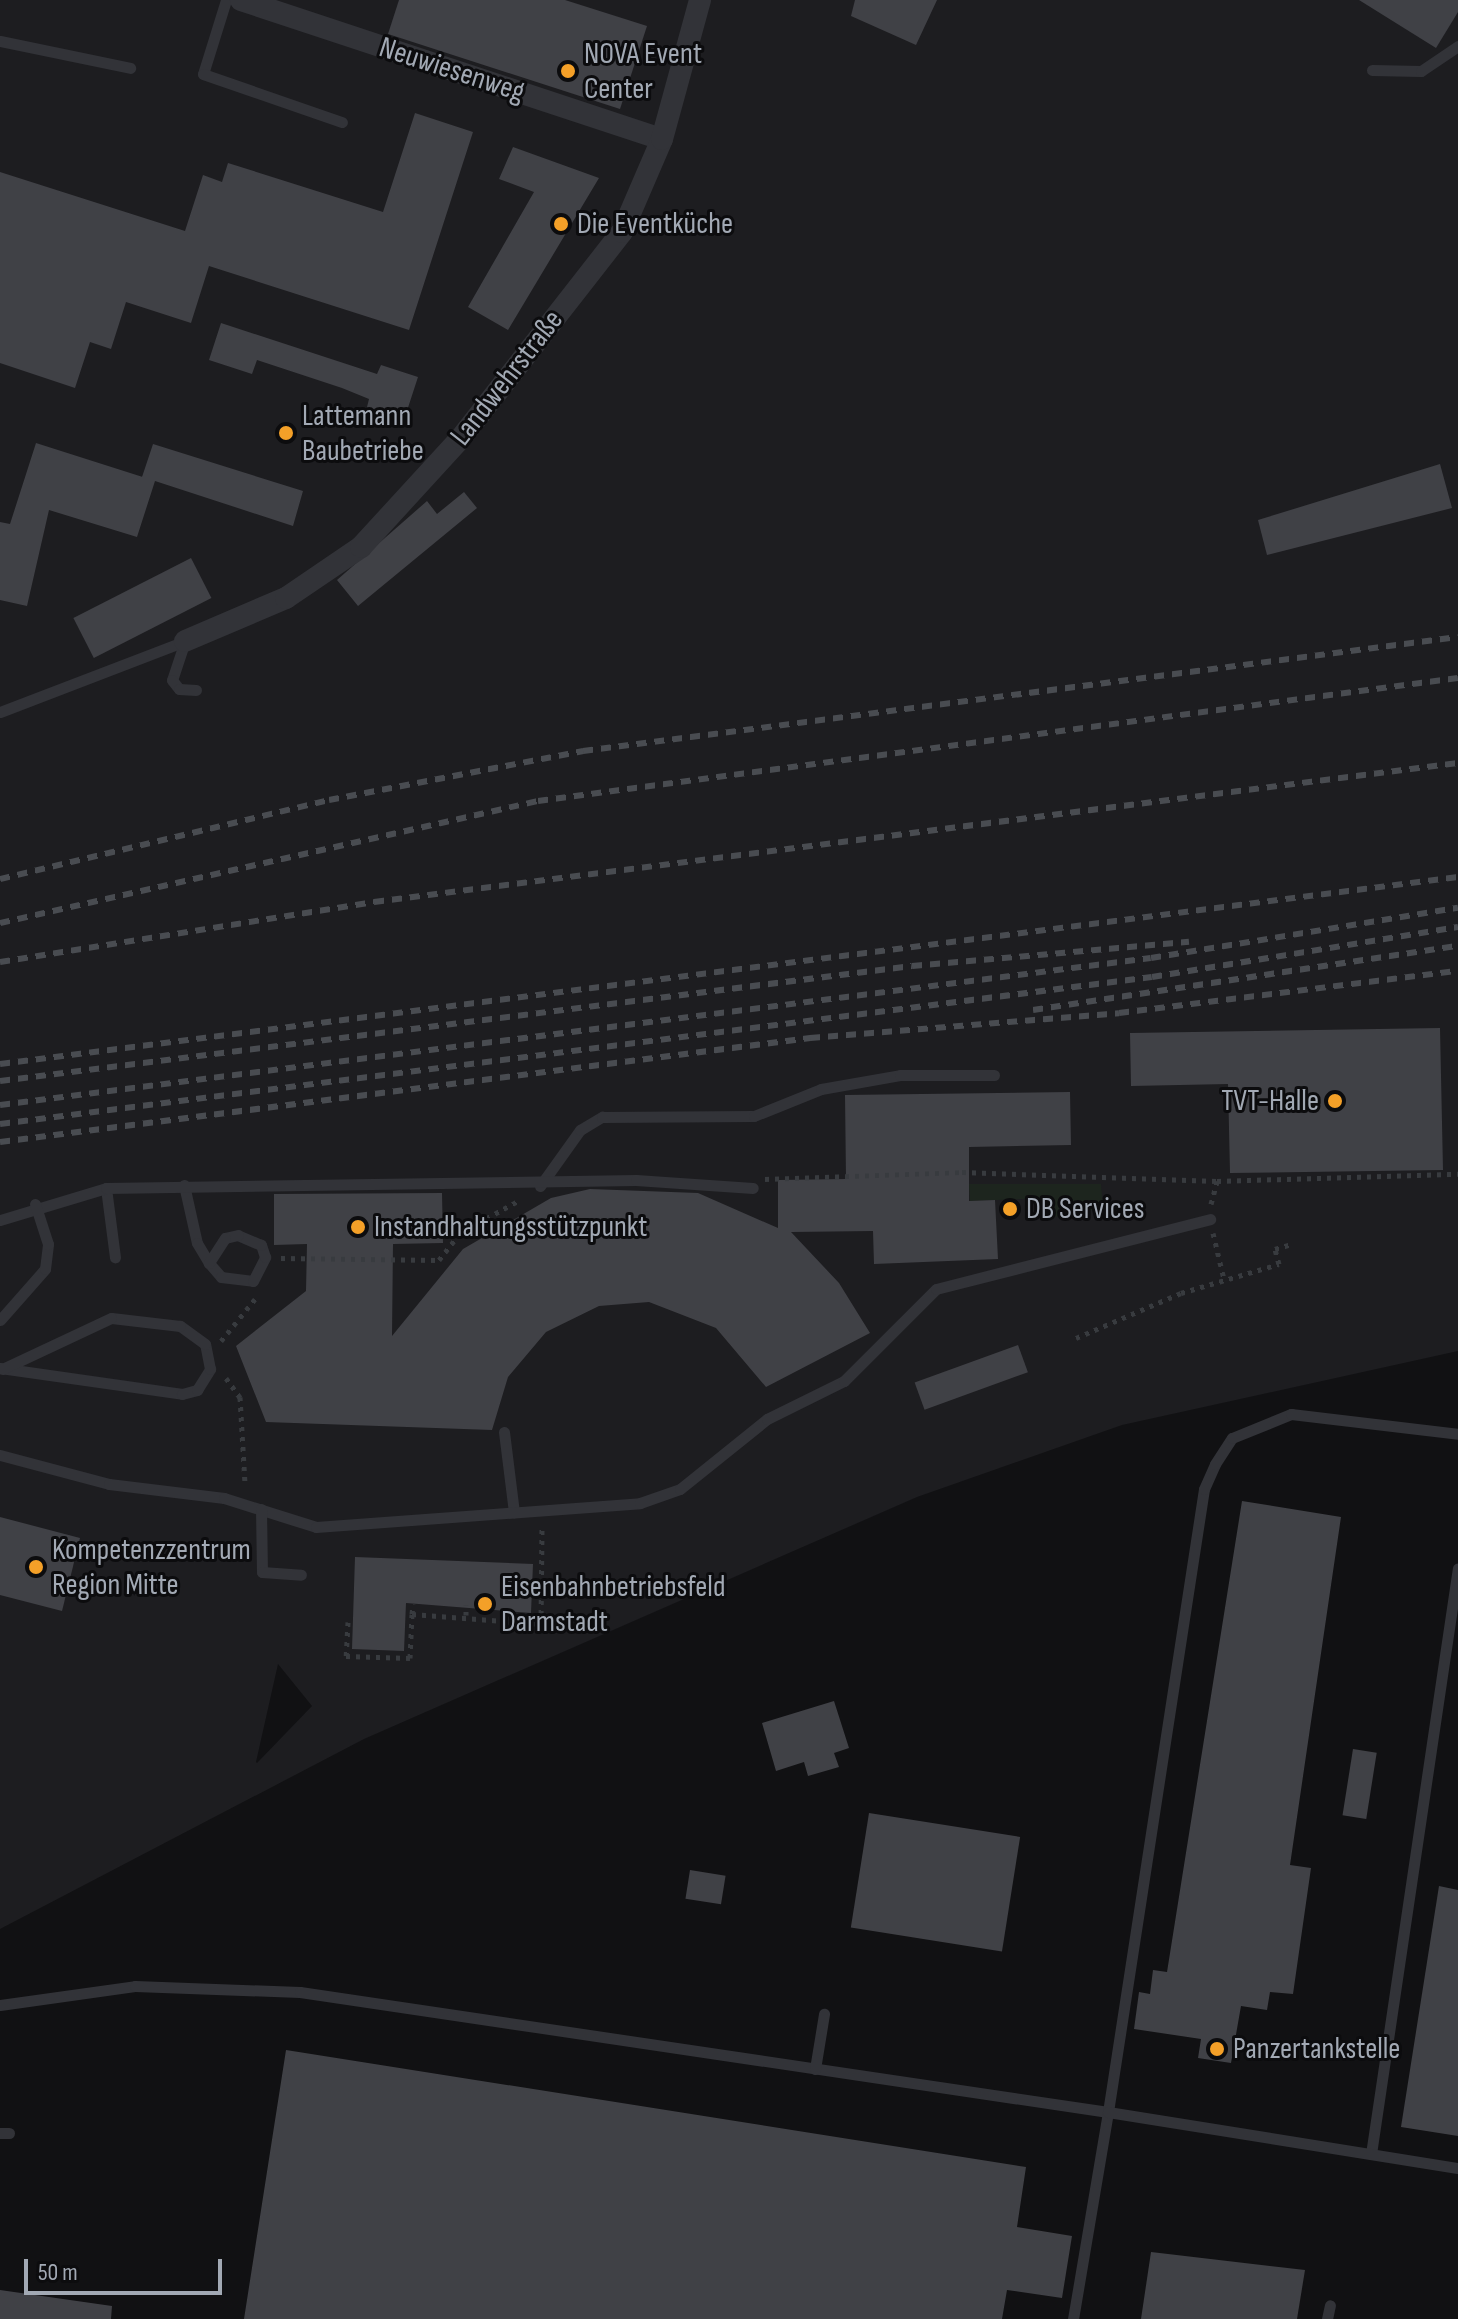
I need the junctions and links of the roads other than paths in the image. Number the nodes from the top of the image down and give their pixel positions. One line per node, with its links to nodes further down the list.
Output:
1 (226, 0): 8 (lane)
2 (241, 0): 9 (street, Neuwiesenweg)
3 (700, 0): 9 (street, Landwehrstraße)
4 (0, 41): 6 (lane)
5 (1458, 46): 7 (lane)
6 (130, 68)
7 (1372, 70)
8 (342, 122)
9 (662, 139): 10 (street, Landwehrstraße)
10 (185, 641): 11 (lane); 12 (lane, Landwehrstraße)
11 (196, 690)
12 (0, 712)
13 (994, 1075): 15 (lane)
14 (184, 1185): 15 (lane); 16 (lane); 22 (lane)
15 (540, 1186): 17 (lane)
16 (106, 1188): 18 (lane); 21 (lane)
17 (753, 1188)
18 (35, 1204): 20 (lane); 23 (lane)
19 (1210, 1219): 29 (lane)
20 (0, 1220)
21 (115, 1257)
22 (209, 1263): 22 (lane)
23 (0, 1320)
24 (1, 1368): 24 (lane)
25 (504, 1432): 29 (lane)
26 (1458, 1434): 35 (lane)
27 (0, 1455): 28 (lane)
28 (261, 1509): 29 (lane); 31 (lane)
29 (514, 1512)
30 (1458, 1568): 36 (lane)
31 (301, 1575)
32 (0, 2005): 34 (lane)
33 (824, 2014): 34 (lane)
34 (815, 2069): 35 (lane)
35 (1108, 2112): 36 (lane); 39 (lane)
36 (1371, 2154): 37 (lane)
37 (1458, 2168)
38 (1330, 2305): 40 (lane)
39 (1073, 2319)
40 (1327, 2319)

